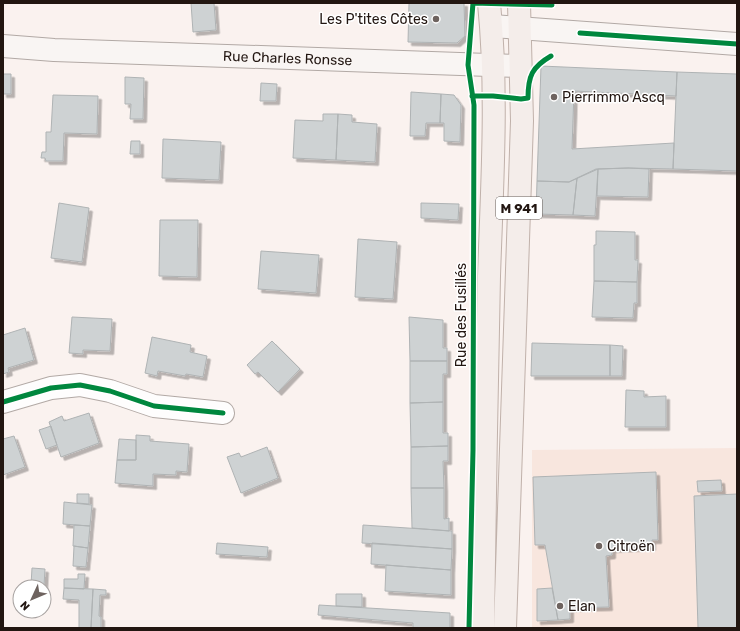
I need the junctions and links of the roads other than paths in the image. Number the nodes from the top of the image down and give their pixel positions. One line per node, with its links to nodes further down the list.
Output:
1 (489, 3): 3 (main road, Rue des Fusillés / M 941)
2 (519, 3): 4 (main road, M 941)
3 (492, 26): 4 (main road); 9 (main road, Rue des Fusillés / M 941)
4 (520, 28): 5 (main road); 10 (main road, M 941)
5 (737, 44)
6 (3, 46): 7 (main road, Rue Charles Ronsse)
7 (54, 50): 8 (street, Rue Charles Ronsse); 9 (main road, Rue Charles Ronsse)
8 (3, 54)
9 (493, 65): 10 (main road, Rue Charles Ronsse); 13 (main road, Rue des Fusillés / M 941)
10 (520, 66): 14 (main road, M 941)
11 (3, 402): 12 (street)
12 (223, 413)
13 (483, 628)
14 (505, 628)

